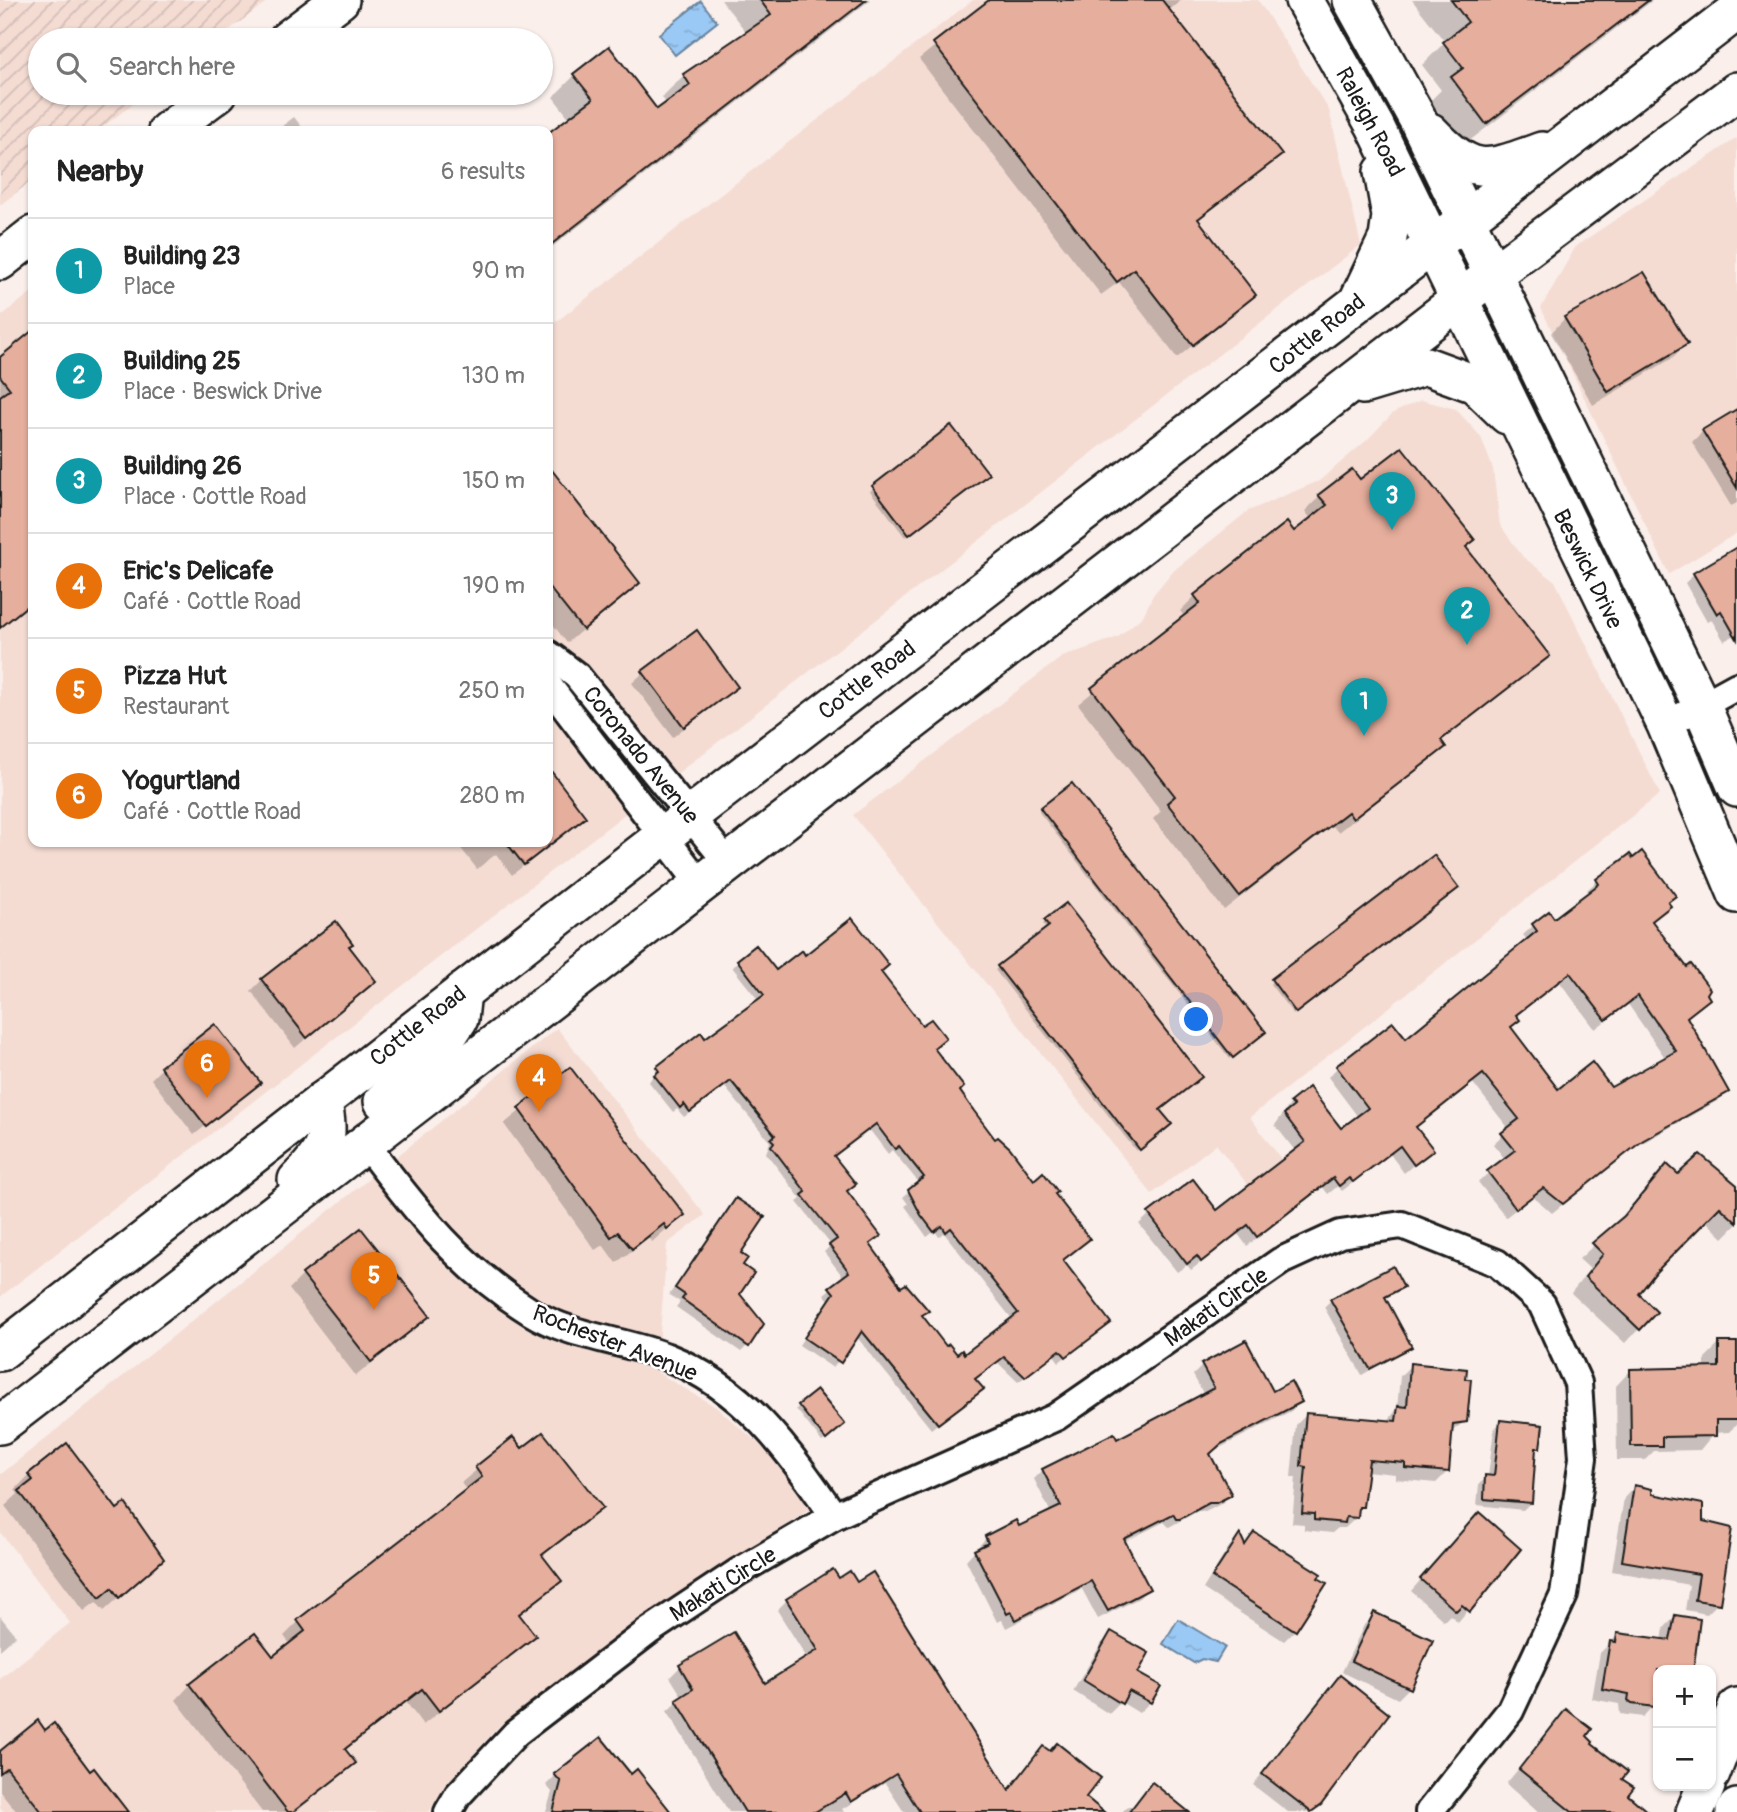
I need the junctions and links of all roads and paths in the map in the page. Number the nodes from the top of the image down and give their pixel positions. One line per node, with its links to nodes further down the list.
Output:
1 (340, 0): 5 (main road)
2 (1304, 0): 10 (main road, Raleigh Road)
3 (1352, 0): 8 (main road, Raleigh Road)
4 (1737, 11): 11 (main road, Cottle Road)
5 (303, 28)
6 (1737, 91): 16 (main road)
7 (202, 105): 9 (main road)
8 (1417, 118): 11 (main road); 12 (main road, Raleigh Road)
9 (174, 126)
10 (1375, 126): 14 (main road, Raleigh Road); 18 (main road)
11 (1566, 142): 12 (main road, Cottle Road)
12 (1467, 221): 14 (main road, Cottle Road); 16 (main road, Beswick Drive)
13 (28, 239): 15 (main road)
14 (1432, 247): 17 (main road, Beswick Drive); 18 (main road, Cottle Road)
15 (0, 261)
16 (1493, 274): 17 (main road); 24 (main road, Beswick Drive)
17 (1459, 300): 19 (main road); 20 (main road, Beswick Drive)
18 (1357, 303): 27 (main road, Cottle Road)
19 (1342, 391): 20 (main road); 28 (main road)
20 (1519, 427): 25 (main road, Beswick Drive)
21 (553, 658): 27 (street, Coronado Avenue)
22 (1737, 686): 24 (street)
23 (553, 691): 27 (street, Coronado Avenue)
24 (1701, 704): 25 (street); 26 (main road, Beswick Drive)
25 (1666, 725): 29 (main road, Beswick Drive)
26 (1737, 788)
27 (676, 826): 28 (street, Coronado Avenue); 30 (main road, Cottle Road)
28 (714, 873): 32 (main road)
29 (1737, 894)
30 (462, 992): 31 (main road, Cottle Road); 32 (main road)
31 (322, 1101): 33 (main road); 34 (main road, Cottle Road)
32 (364, 1142): 33 (main road); 36 (street, Rochester Avenue)
33 (234, 1242): 35 (main road)
34 (0, 1352)
35 (0, 1425)
36 (834, 1516): 40 (street, Makati Circle); 41 (street, Makati Circle)
37 (1737, 1707): 38 (main road)
38 (1716, 1761)
39 (1704, 1791): 42 (main road)
40 (448, 1812)
41 (1430, 1812)
42 (1695, 1812)

